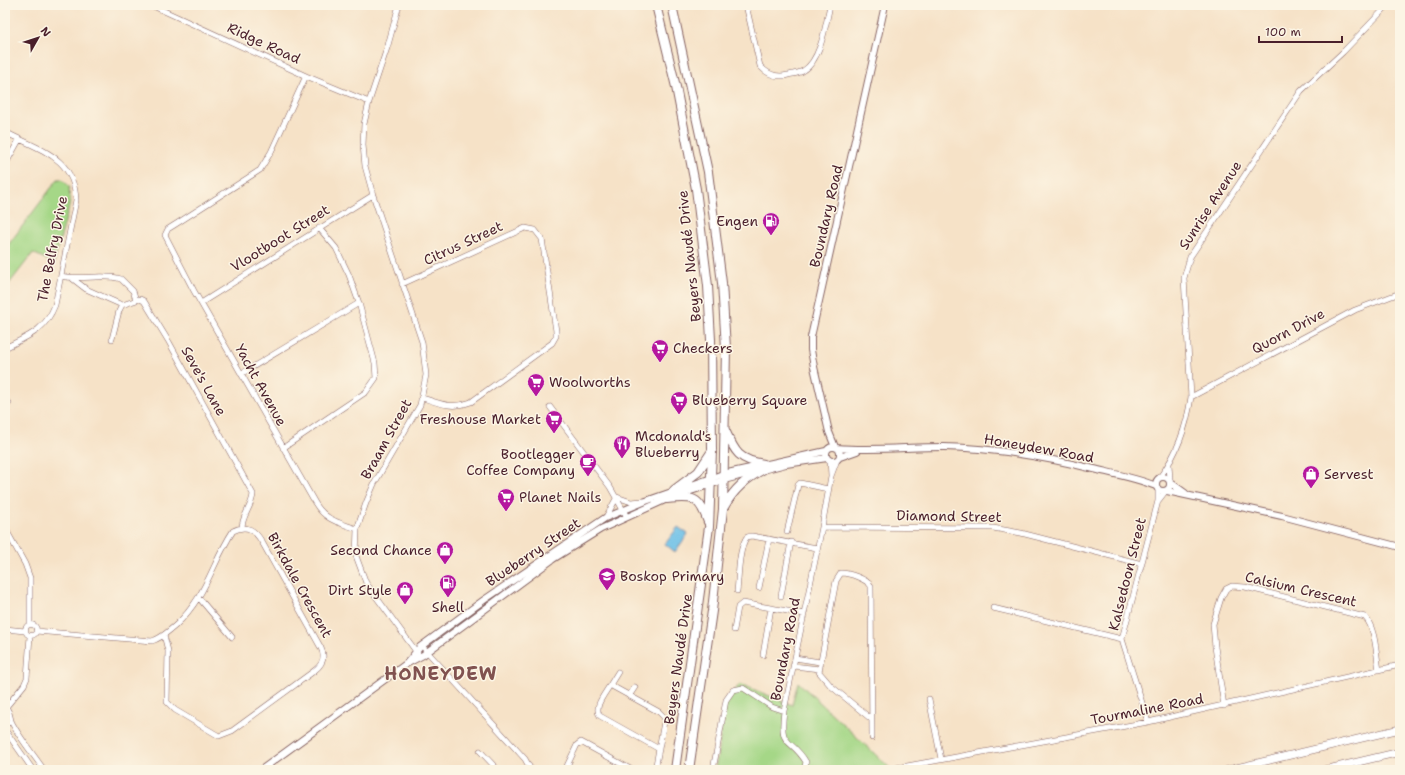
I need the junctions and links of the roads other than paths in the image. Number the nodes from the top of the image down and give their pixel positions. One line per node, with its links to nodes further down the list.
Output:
1 (150, 5): 9 (street, Ridge Road)
2 (399, 5): 10 (street, Braam Street)
3 (656, 5): 36 (main road, Beyers Naudé Drive)
4 (672, 5): 30 (main road, Beyers Naudé Drive)
5 (746, 5): 6 (street)
6 (830, 5)
7 (885, 5): 31 (street, Boundary Road)
8 (1388, 5): 27 (street, Sunrise Avenue)
9 (306, 76): 10 (street, Ridge Road); 21 (street, Yacht Avenue)
10 (369, 102): 14 (street, Braam Street)
11 (5, 132): 12 (street)
12 (19, 140): 13 (street); 16 (street, The Belfry Drive)
13 (5, 165)
14 (373, 196): 15 (street, Vlootboot Street); 18 (street, Braam Street)
15 (319, 228): 21 (street, Vlootboot Street); 22 (street)
16 (61, 276): 17 (street); 25 (street, The Belfry Drive)
17 (73, 279): 20 (street); 23 (street)
18 (402, 284): 28 (street, Braam Street); 28 (street, Citrus Street)
19 (1400, 293): 27 (street, Quorn Drive)
20 (136, 300): 23 (street); 63 (street, Seve's Lane)
21 (201, 303): 26 (street, Yacht Avenue)
22 (359, 303): 26 (street); 33 (street)
23 (122, 305): 24 (street)
24 (112, 339)
25 (5, 348)
26 (241, 374): 33 (street, Yacht Avenue)
27 (1191, 396): 39 (street, Sunrise Avenue)
28 (422, 398): 64 (street, Braam Street)
29 (550, 407): 52 (street)
30 (724, 427): 40 (main road); 42 (main road, Beyers Naudé Drive)
31 (829, 432): 32 (street, Boundary Road); 34 (street, Boundary Road)
32 (836, 447): 34 (street, Honeydew Road); 35 (street, Honeydew Road); 37 (street, Boundary Road)
33 (283, 448): 64 (street, Yacht Avenue)
34 (827, 450): 38 (street, Boundary Road); 40 (street)
35 (860, 450): 37 (street, Honeydew Road); 44 (street, Honeydew Road)
36 (712, 451): 45 (main road, Beyers Naudé Drive); 49 (main road)
37 (838, 458): 38 (street, Honeydew Road); 41 (street, Boundary Road)
38 (828, 459): 40 (street); 41 (street, Boundary Road)
39 (1169, 465): 43 (street, Sunrise Avenue); 46 (street, Sunrise Avenue)
40 (764, 466): 42 (street); 56 (main road)
41 (831, 476): 48 (street, Boundary Road)
42 (724, 477): 45 (street); 56 (main road, Beyers Naudé Drive)
43 (1160, 478): 44 (street, Honeydew Road); 46 (street); 47 (street)
44 (1140, 480): 47 (street, Honeydew Road)
45 (711, 481): 49 (street, Blueberry Street); 53 (street, Blueberry Street); 60 (main road, Beyers Naudé Drive)
46 (1170, 481): 50 (street); 51 (street)
47 (1157, 488): 50 (street); 55 (street, Kalsedoon Street)
48 (828, 489): 61 (street, Boundary Road); 65 (street)
49 (674, 490): 54 (street, Blueberry Street)
50 (1166, 491): 51 (street); 55 (street, Kalsedoon Street)
51 (1187, 494): 68 (street)
52 (617, 498): 54 (street); 57 (street); 59 (street)
53 (667, 499): 58 (street, Blueberry Street); 60 (main road)
54 (646, 500): 57 (street, Blueberry Street)
55 (1158, 501): 70 (street, Kalsedoon Street)
56 (723, 509): 128 (main road, Beyers Naudé Drive)
57 (624, 510): 58 (street); 59 (street, Blueberry Street)
58 (628, 517): 89 (street, Blueberry Street)
59 (605, 518): 87 (street, Blueberry Street)
60 (709, 527): 127 (main road, Beyers Naudé Drive)
61 (822, 527): 69 (street, Boundary Road); 70 (street, Diamond Street)
62 (5, 528): 78 (street)
63 (242, 528): 74 (street); 83 (street, Birkdale Crescent)
64 (357, 529): 88 (street, Braam Street)
65 (787, 532)
66 (769, 539): 67 (street); 71 (street); 72 (street)
67 (791, 542): 69 (street); 73 (street)
68 (1400, 547)
69 (817, 548): 77 (street, Boundary Road)
70 (1142, 564): 86 (street, Kalsedoon Street)
71 (759, 588)
72 (737, 591)
73 (781, 596)
74 (199, 598): 83 (street); 85 (street)
75 (771, 608): 77 (street); 82 (street); 90 (street)
76 (993, 608): 86 (street)
77 (804, 614): 92 (street, Boundary Road)
78 (30, 624): 80 (street); 81 (street)
79 (5, 629): 80 (street)
80 (25, 630): 84 (street)
81 (36, 630): 83 (street); 84 (street)
82 (734, 630)
83 (164, 635)
84 (30, 636): 105 (street)
85 (232, 637)
86 (1122, 639): 109 (street, Kalsedoon Street)
87 (422, 646): 88 (street, Blueberry Street); 89 (street)
88 (415, 651): 91 (street, Braam Street); 94 (street, Blueberry Street)
89 (427, 652): 91 (street, Blueberry Street); 123 (street)
90 (763, 655)
91 (420, 657): 94 (street, Blueberry Street)
92 (795, 658): 93 (street); 96 (street, Boundary Road)
93 (820, 662): 97 (street); 107 (street)
94 (406, 664): 121 (street, Blueberry Street)
95 (1400, 665): 98 (street, Tourmaline Road)
96 (794, 666): 97 (street); 106 (street, Boundary Road)
97 (819, 669): 107 (street)
98 (1379, 670): 104 (street, Tourmaline Road); 104 (street, Calsium Crescent)
99 (618, 672): 100 (street)
100 (610, 685): 102 (street); 114 (street)
101 (635, 687): 102 (street)
102 (629, 696): 114 (street)
103 (929, 699): 117 (street)
104 (1224, 706): 109 (street, Tourmaline Road)
105 (6, 707): 108 (street)
106 (784, 711): 129 (street, Boundary Road); 130 (street)
107 (871, 719): 113 (street)
108 (11, 721): 110 (street); 120 (street)
109 (1148, 722): 117 (street, Tourmaline Road)
110 (5, 725)
111 (1400, 729): 131 (main road)
112 (5, 730): 119 (street)
113 (872, 738)
114 (659, 749): 126 (street)
115 (480, 751): 122 (street)
116 (1400, 752): 132 (main road)
117 (940, 759): 118 (street, Tourmaline Road)
118 (896, 768)
119 (33, 770)
120 (44, 770)
121 (261, 770)
122 (498, 770)
123 (531, 770)
124 (566, 770): 125 (street)
125 (632, 770)
126 (655, 770)
127 (675, 770)
128 (689, 770)
129 (713, 770)
130 (804, 770)
131 (1228, 770)
132 (1324, 770)

